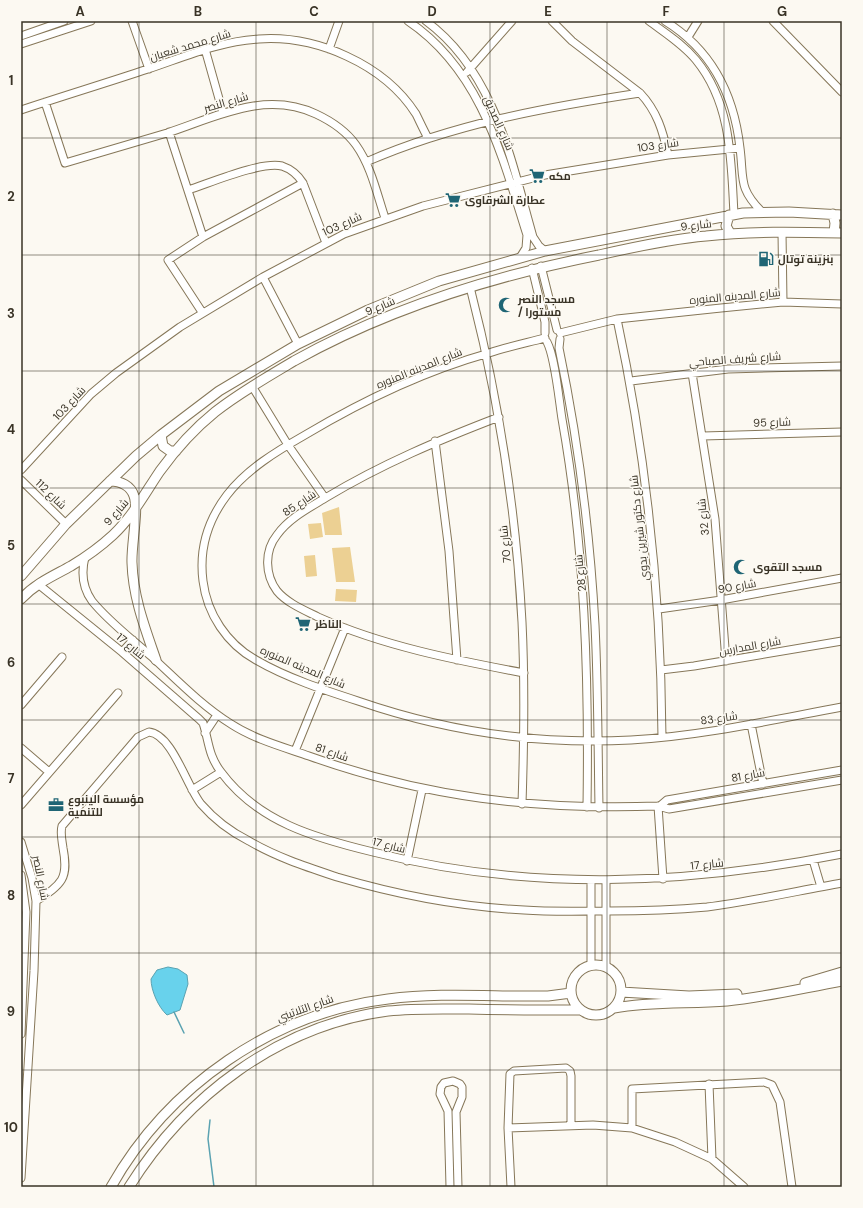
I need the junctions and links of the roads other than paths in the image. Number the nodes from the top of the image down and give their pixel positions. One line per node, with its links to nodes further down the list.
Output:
1 (64, 21): 14 (street)
2 (92, 21): 16 (street)
3 (132, 21): 19 (street)
4 (339, 21): 17 (street)
5 (408, 21): 13 (street, شارع الصديق)
6 (512, 21): 20 (street)
7 (552, 21): 23 (street)
8 (649, 21): 32 (street)
9 (665, 21): 15 (street)
10 (698, 21): 15 (street)
11 (773, 21): 22 (street)
12 (429, 22): 13 (street); 20 (street, شارع الصديق)
13 (423, 32): 21 (street, شارع الصديق)
14 (21, 36)
15 (688, 37): 31 (street)
16 (21, 44)
17 (329, 48): 18 (street, شارع محمد شعبان); 30 (street, شارع محمد شعبان)
18 (205, 49): 19 (street, شارع محمد شعبان); 26 (street)
19 (149, 69): 24 (street, شارع محمد شعبان)
20 (470, 69): 21 (street); 27 (street, شارع الصديق)
21 (462, 75): 28 (street, شارع الصديق)
22 (842, 92)
23 (640, 93): 27 (street); 33 (street)
24 (44, 102): 25 (street, شارع محمد شعبان); 29 (street, شارع النصر)
25 (21, 110)
26 (223, 113): 29 (street, شارع النصر); 34 (street, شارع النصر)
27 (498, 119): 28 (street); 36 (street, شارع الصديق)
28 (489, 121): 30 (street); 36 (street, شارع الصديق)
29 (168, 132): 38 (street)
30 (428, 138): 34 (street)
31 (740, 148): 32 (street, شارع 103); 37 (street)
32 (730, 149): 33 (street, شارع 103); 39 (street)
33 (668, 154): 36 (street, شارع 103)
34 (366, 162): 43 (street, شارع النصر)
35 (303, 183): 38 (street); 49 (street); 50 (street)
36 (514, 183): 43 (street, شارع 103); 51 (street, شارع الصديق); 52 (street, شارع الصديق)
37 (744, 189): 39 (street); 40 (street)
38 (188, 190): 49 (street)
39 (733, 192): 42 (street)
40 (762, 212): 41 (main road, شارع 9); 42 (main road, شارع 9)
41 (837, 214): 47 (main road)
42 (732, 215): 44 (main road, شارع 9); 46 (main road)
43 (385, 218): 50 (street, شارع 103)
44 (702, 220): 48 (main road); 51 (main road, شارع 9)
45 (782, 232): 46 (main road, شارع 9); 47 (main road, شارع 9); 56 (street)
46 (730, 233): 48 (main road, شارع 9)
47 (838, 233)
48 (704, 236): 53 (main road, شارع 9)
49 (203, 237): 58 (street)
50 (326, 243): 54 (street, شارع 103)
51 (545, 251): 52 (main road, شارع 9)
52 (521, 256): 62 (main road, شارع 9)
53 (537, 267): 55 (main road, شارع 9); 60 (street, شارع 28); 61 (street, شارع 28)
54 (263, 277): 58 (street, شارع 103); 62 (street)
55 (470, 287): 63 (street, شارع 70); 67 (main road, شارع 9)
56 (783, 302): 57 (street, شارع المدينه المنوره); 59 (street, شارع المدينه المنوره)
57 (842, 304)
58 (202, 312): 75 (street, شارع 103)
59 (617, 319): 60 (street, شارع المدينه المنوره); 66 (street, شارع دكتور شيرين بدوي)
60 (559, 334): 61 (street); 61 (street); 89 (street, شارع 28)
61 (546, 338): 63 (street, شارع المدينه المنوره); 88 (street, شارع 28)
62 (298, 344): 70 (main road, شارع 9)
63 (487, 353): 68 (street, شارع 70); 73 (street, شارع المدينه المنوره)
64 (842, 366): 65 (street, شارع شريف الصباحي)
65 (692, 373): 66 (street, شارع شريف الصباحي); 71 (street, شارع 32)
66 (630, 381): 87 (street, شارع دكتور شيرين بدوي)
67 (252, 386): 73 (street); 74 (main road, شارع 9)
68 (499, 417): 72 (street, شارع 85); 99 (street, شارع 70)
69 (842, 432): 71 (street, شارع 95)
70 (161, 435): 74 (main road); 77 (main road, شارع 9)
71 (703, 436): 86 (street, شارع 32)
72 (436, 442): 78 (street, شارع 85); 96 (street)
73 (288, 445): 78 (street); 100 (street, شارع المدينه المنوره)
74 (176, 451): 79 (main road, شارع 9)
75 (21, 470)
76 (21, 480): 80 (street, شارع 112)
77 (110, 481): 79 (main road); 80 (main road, شارع 9)
78 (325, 498): 90 (street, شارع 85)
79 (135, 510): 81 (main road, شارع 9); 95 (main road)
80 (66, 524): 82 (main road, شارع 9)
81 (85, 557): 84 (main road, شارع 9); 91 (street, شارع 81)
82 (23, 571)
83 (842, 578): 86 (street, شارع 90)
84 (38, 584): 85 (main road, شارع 9); 93 (street, شارع 17)
85 (21, 599)
86 (721, 600): 87 (street, شارع 90); 97 (street, شارع 32)
87 (658, 609): 98 (street, شارع دكتور شيرين بدوي)
88 (586, 626): 89 (street); 109 (street, شارع 28)
89 (595, 626): 110 (street, شارع 28)
90 (345, 628): 96 (street, شارع 85); 100 (street)
91 (133, 640): 93 (street); 95 (street, شارع 81)
92 (842, 641): 97 (street, شارع المدارس)
93 (122, 652): 106 (street, شارع 17)
94 (62, 657): 102 (street)
95 (156, 660): 104 (street, شارع 81)
96 (457, 660): 99 (street, شارع 85)
97 (726, 661): 98 (street, شارع المدارس)
98 (661, 670): 108 (street, شارع دكتور شيرين بدوي)
99 (524, 673): 107 (street, شارع 70)
100 (320, 688): 107 (street, شارع المدينه المنوره); 112 (street)
101 (118, 693): 114 (street)
102 (21, 705)
103 (842, 707): 105 (street, شارع 83)
104 (217, 715): 106 (street); 112 (street, شارع 81)
105 (751, 724): 108 (street, شارع 83); 118 (street)
106 (205, 734): 115 (street, شارع 17)
107 (524, 737): 109 (street, شارع المدينه المنوره); 122 (street, شارع 70)
108 (662, 738): 110 (street, شارع 83)
109 (588, 741): 110 (street, شارع المدينه المنوره); 125 (street, شارع 28)
110 (598, 741): 126 (street, شارع 28)
111 (21, 748): 114 (street)
112 (295, 751): 121 (street, شارع 81)
113 (842, 770): 116 (street, شارع 81)
114 (49, 772): 123 (street)
115 (221, 772): 120 (street); 130 (street, شارع 17)
116 (806, 776): 118 (street, شارع 81); 119 (street)
117 (842, 780): 119 (street, شارع 81)
118 (763, 784): 124 (street, شارع 81)
119 (808, 786): 124 (street, شارع 81)
120 (192, 790): 137 (street); 138 (street)
121 (422, 790): 122 (street, شارع 81); 130 (street)
122 (522, 804): 125 (street, شارع 81)
123 (21, 805)
124 (659, 806): 126 (street, شارع 81); 132 (street)
125 (587, 807): 126 (street, شارع 81)
126 (599, 808)
127 (21, 842): 137 (street, شارع النصر)
128 (842, 854): 129 (street, شارع 17)
129 (813, 860): 132 (street, شارع 17); 136 (street)
130 (407, 861): 133 (street, شارع 17)
131 (21, 875): 143 (street, شارع النصر)
132 (663, 879): 134 (street, شارع 17)
133 (591, 880): 134 (street, شارع 17); 138 (street)
134 (606, 880): 139 (street)
135 (842, 883): 136 (street)
136 (821, 886): 139 (street)
137 (36, 901): 142 (street, شارع النصر)
138 (592, 911): 139 (street); 140 (street)
139 (607, 911): 141 (street)
140 (591, 966): 141 (main road); 147 (main road)
141 (606, 967): 146 (main road)
142 (34, 971): 143 (street); 155 (street, شارع النصر)
143 (22, 972): 150 (street, شارع النصر)
144 (842, 972): 146 (main road)
145 (842, 981): 148 (main road)
146 (621, 992): 148 (main road)
147 (571, 993): 149 (main road); 158 (main road, شارع التلاتيني)
148 (614, 1008): 149 (main road)
149 (581, 1010): 159 (main road)
150 (21, 1034)
151 (709, 1084): 154 (street); 156 (street); 164 (street)
152 (571, 1125): 153 (street); 153 (street); 154 (street)
153 (508, 1128): 162 (street)
154 (632, 1128): 156 (street)
155 (22, 1135): 157 (street, شارع النصر)
156 (712, 1159): 163 (street)
157 (21, 1178)
158 (112, 1187)
159 (129, 1187)
160 (450, 1187): 161 (street)
161 (458, 1187)
162 (511, 1187)
163 (744, 1187)
164 (792, 1187)

